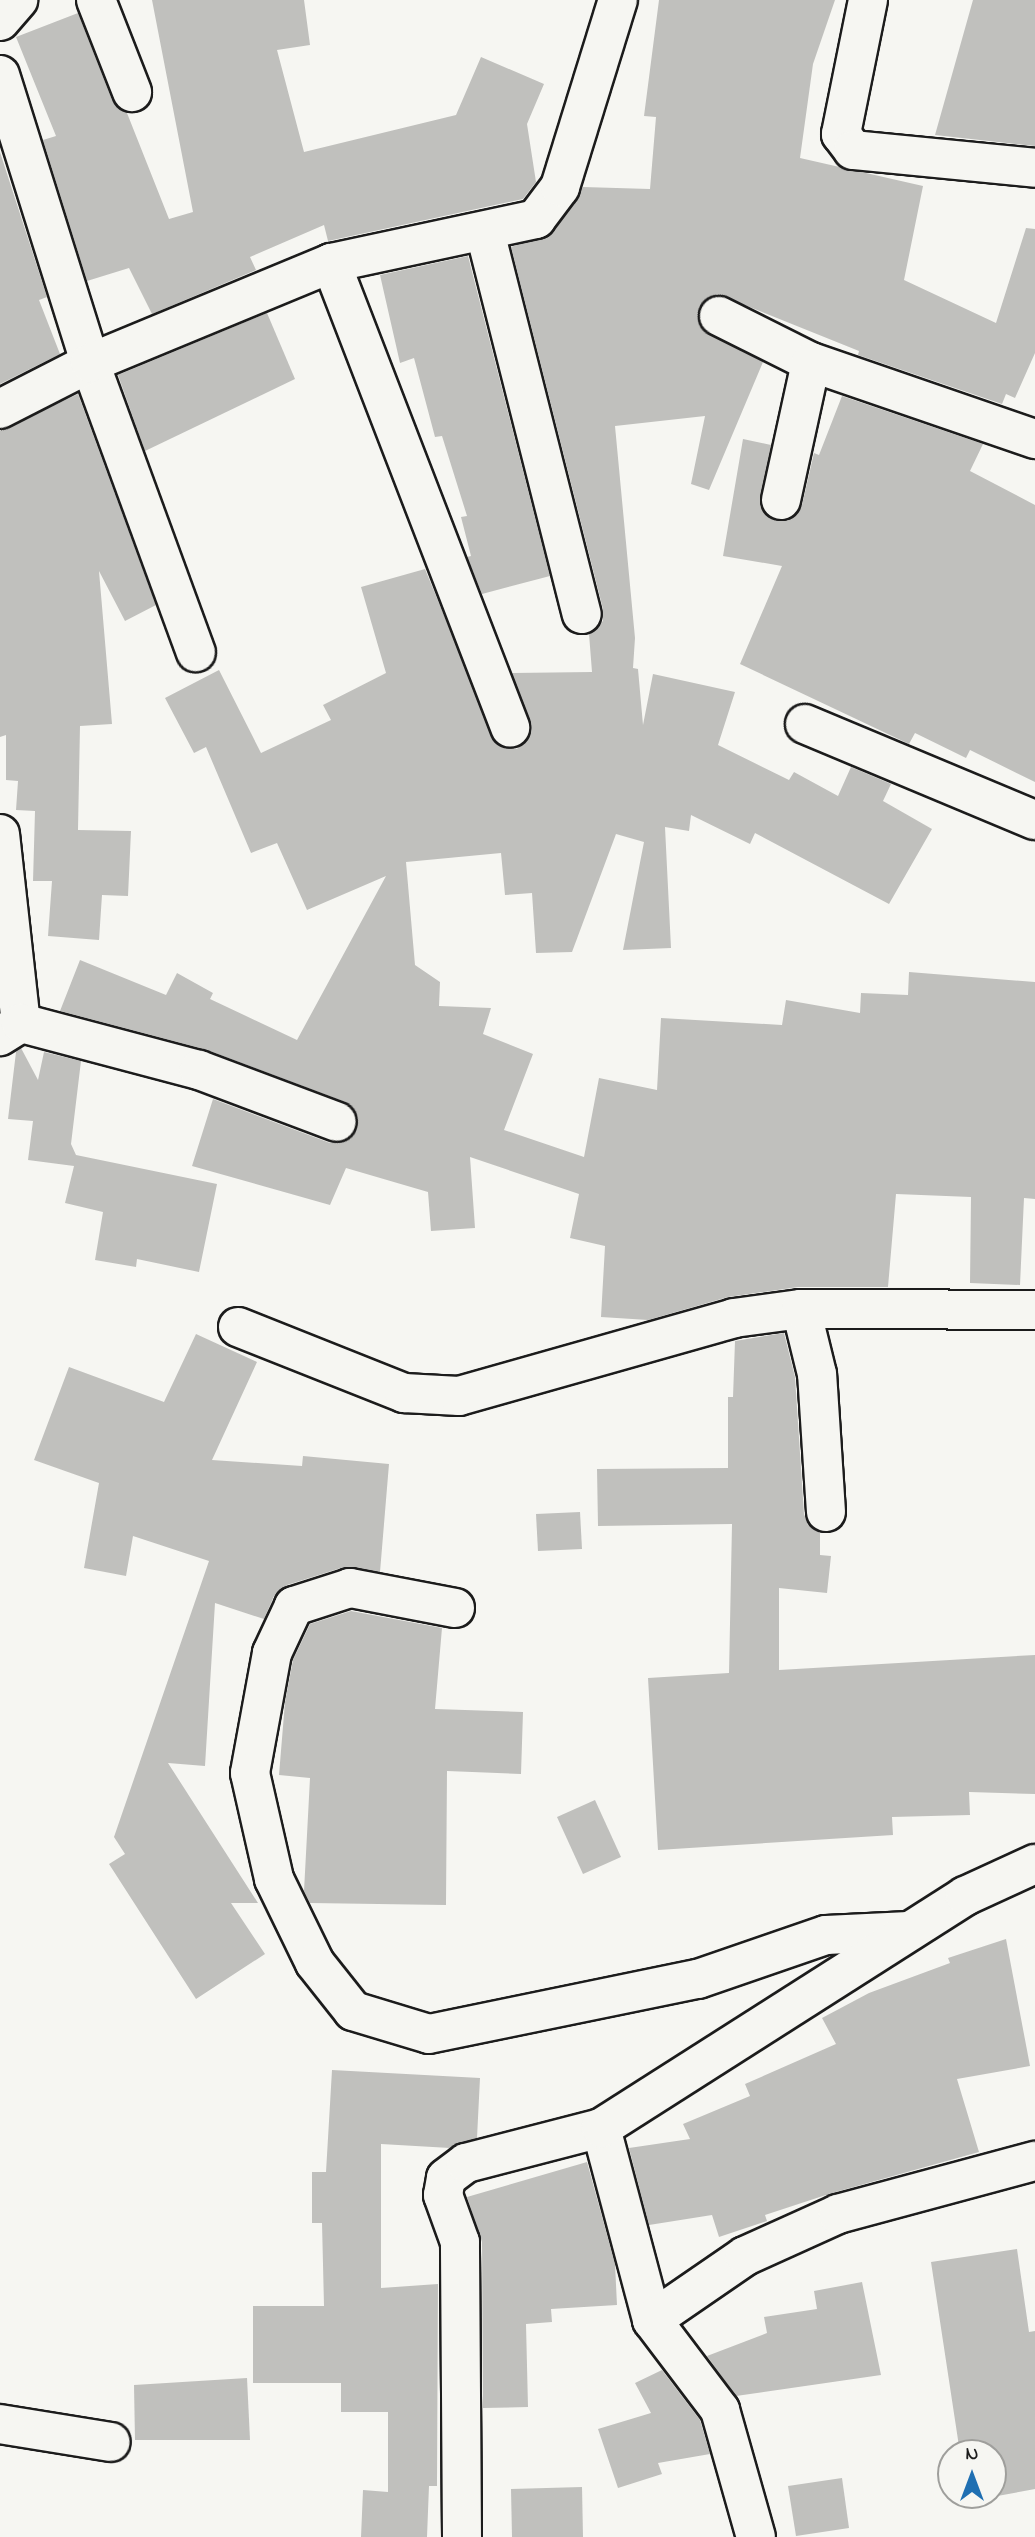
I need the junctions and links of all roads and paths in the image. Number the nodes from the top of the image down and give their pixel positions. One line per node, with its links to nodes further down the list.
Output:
1 (18, 0): 5 (street)
2 (96, 0): 7 (street)
3 (618, 0): 9 (street)
4 (868, 0): 8 (street)
5 (0, 21)
6 (0, 75): 13 (street)
7 (132, 92)
8 (1035, 168)
9 (485, 232): 10 (street); 17 (street)
10 (331, 262): 13 (street); 20 (street)
11 (719, 316): 12 (street)
12 (811, 362): 15 (street); 16 (street)
13 (90, 363): 14 (street); 18 (street)
14 (0, 409)
15 (1035, 439)
16 (781, 500)
17 (582, 614)
18 (196, 652)
19 (805, 724): 21 (street)
20 (510, 728)
21 (1035, 820)
22 (0, 834): 23 (street)
23 (10, 1030): 24 (street)
24 (337, 1122)
25 (802, 1309): 26 (street); 27 (street); 28 (street)
26 (1035, 1310)
27 (237, 1326)
28 (827, 1512)
29 (455, 1608): 31 (street)
30 (1035, 1864): 31 (street)
31 (909, 1931): 32 (street)
32 (601, 2128): 34 (street); 37 (street)
33 (1035, 2161): 34 (street)
34 (652, 2320): 38 (street)
35 (0, 2424): 36 (street)
36 (111, 2442)
37 (462, 2537)
38 (756, 2537)

